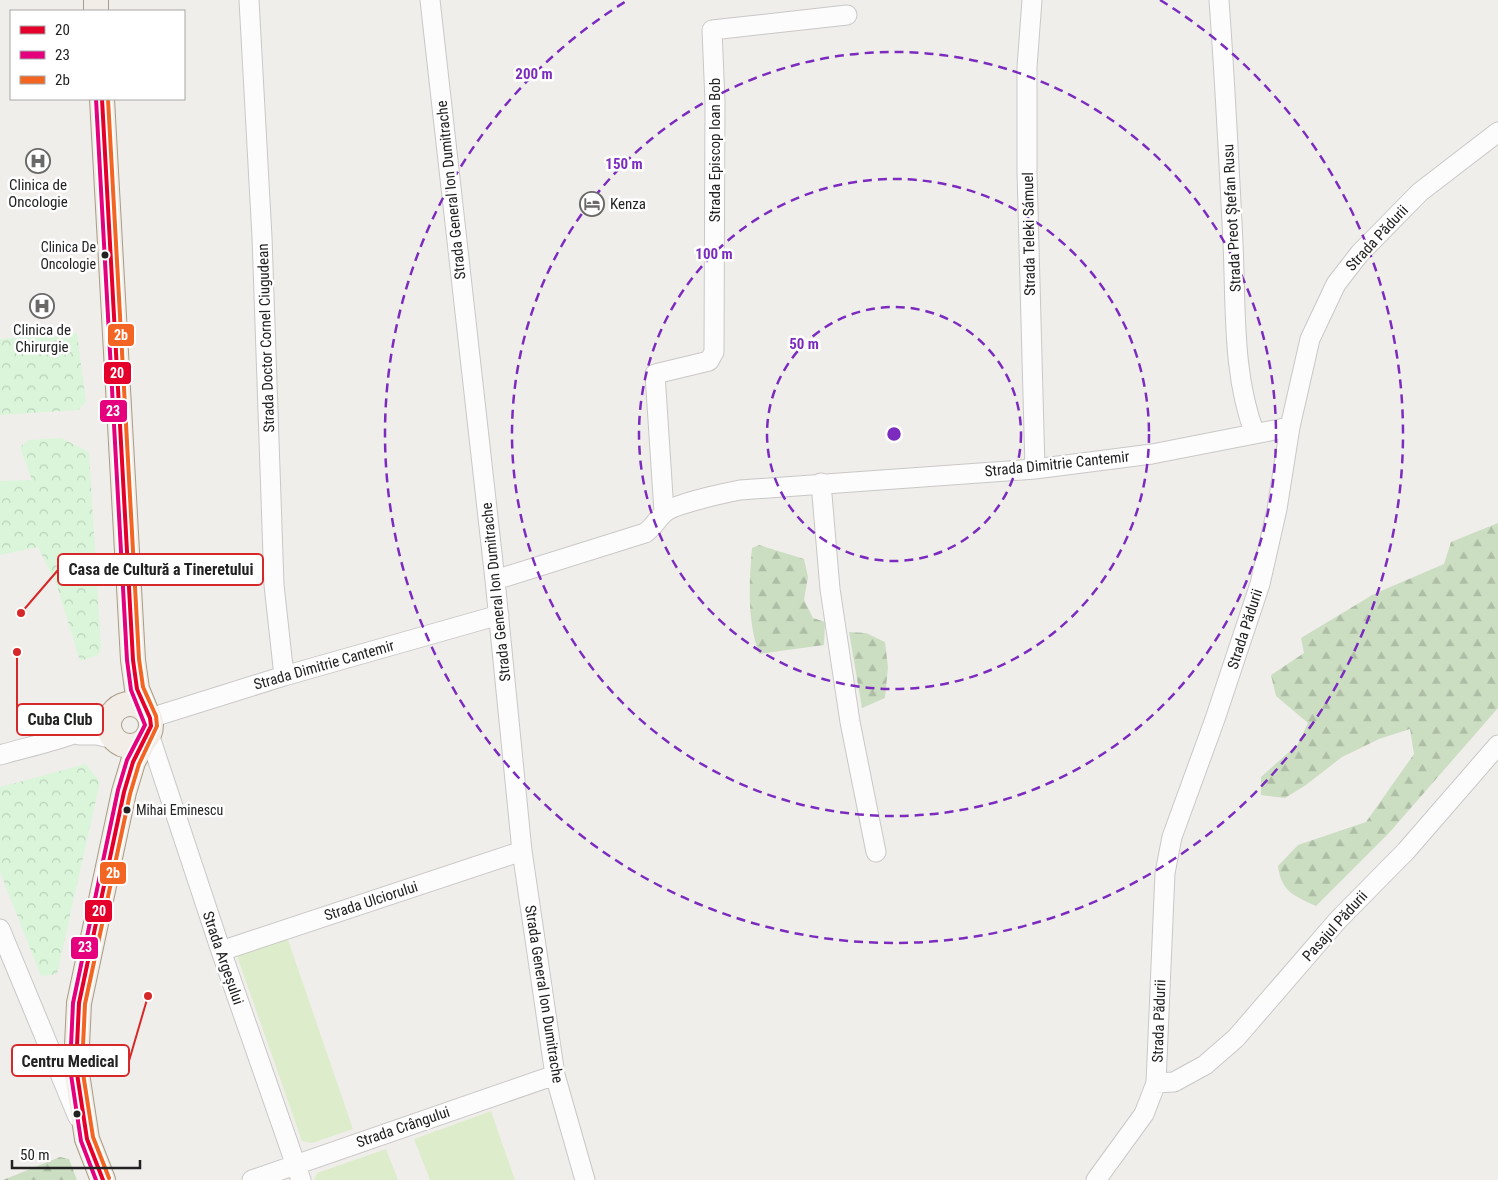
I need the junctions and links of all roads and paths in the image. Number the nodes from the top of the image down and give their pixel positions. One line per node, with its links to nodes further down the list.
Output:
1 (249, 0): 16 (street, Strada Doctor Cornel Ciugudean)
2 (430, 0): 13 (street, Strada General Ion Dumitrache)
3 (1032, 0): 10 (street, Strada Teleki Sámuel)
4 (1219, 0): 9 (street, Strada Preot Ștefan Rusu)
5 (846, 15): 12 (street, Strada Episcop Ioan Bob)
6 (102, 100): 15 (main road)
7 (1498, 132): 8 (street, Strada Pădurii)
8 (1290, 426): 9 (street, Strada Dimitrie Cantemir); 29 (street, Strada Pădurii)
9 (1255, 434): 10 (street, Strada Dimitrie Cantemir)
10 (1035, 469): 11 (street, Strada Dimitrie Cantemir)
11 (821, 483): 12 (street, Strada Dimitrie Cantemir); 25 (street)
12 (664, 512): 13 (street, Strada Dimitrie Cantemir)
13 (495, 580): 14 (street, Strada General Ion Dumitrache)
14 (499, 615): 16 (street, Strada Dimitrie Cantemir); 24 (street, Strada General Ion Dumitrache)
15 (133, 660): 17 (main road); 18 (main road)
16 (284, 676): 18 (street, Strada Dimitrie Cantemir)
17 (113, 712): 18 (main road); 19 (street); 20 (main road)
18 (147, 726): 20 (main road); 23 (main road); 27 (street, Strada Argeșului)
19 (73, 735): 20 (street); 22 (street)
20 (115, 741): 23 (main road)
21 (1498, 745): 29 (street, Pasajul Pădurii)
22 (0, 755)
23 (124, 792): 30 (main road)
24 (522, 851): 27 (street, Strada Ulciorului); 28 (street, Strada General Ion Dumitrache)
25 (876, 852)
26 (0, 929): 30 (street)
27 (221, 951): 31 (street, Strada Argeșului)
28 (555, 1075): 31 (street, Strada Crângului); 34 (street, Strada General Ion Dumitrache)
29 (1156, 1083): 35 (street, Strada Pădurii)
30 (87, 1138): 32 (main road)
31 (298, 1172): 33 (street, Strada Crângului)
32 (103, 1180)
33 (252, 1180)
34 (585, 1180)
35 (1096, 1180)

